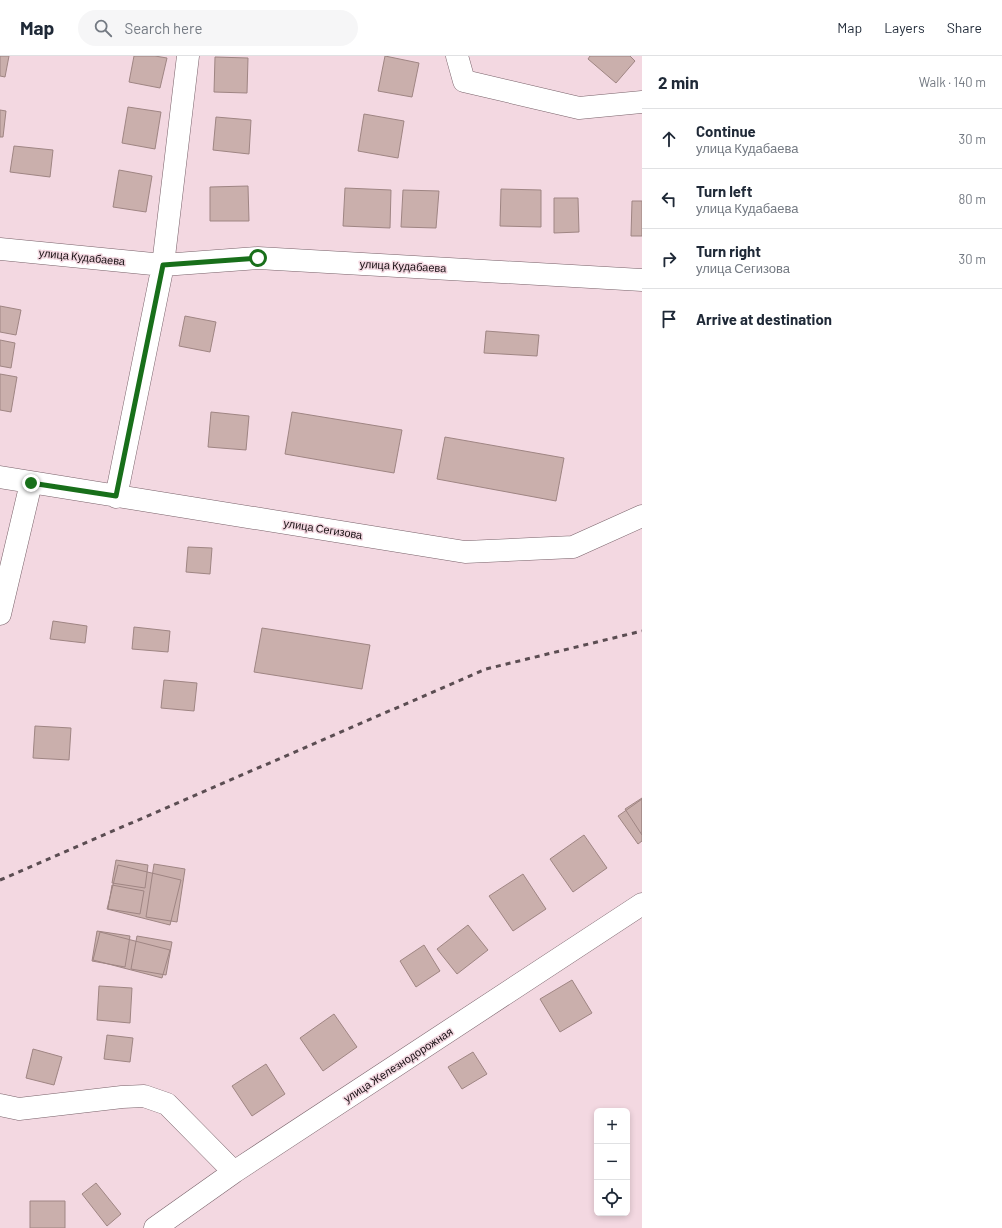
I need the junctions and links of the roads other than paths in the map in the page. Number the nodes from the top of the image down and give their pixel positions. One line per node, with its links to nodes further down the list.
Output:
1 (188, 56): 5 (street)
2 (458, 56): 3 (street)
3 (642, 102)
4 (0, 249): 5 (street, улица Кудабаева)
5 (163, 265): 6 (street, улица Кудабаева); 9 (street)
6 (642, 280)
7 (0, 477): 8 (street, улица Сегизова)
8 (31, 483): 9 (street, улица Сегизова); 11 (street)
9 (116, 496): 10 (street, улица Сегизова)
10 (642, 516)
11 (0, 614)
12 (642, 904): 14 (street, улица Железнодорожная)
13 (0, 1105): 14 (street)
14 (234, 1172): 15 (street, улица Железнодорожная)
15 (155, 1228)

